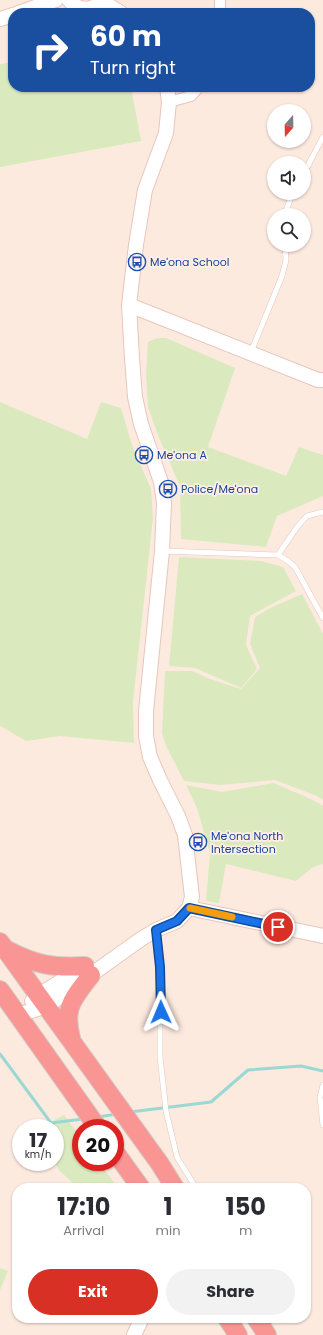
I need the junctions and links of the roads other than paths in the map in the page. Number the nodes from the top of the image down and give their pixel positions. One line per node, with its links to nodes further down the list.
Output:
1 (56, 0): 4 (main road)
2 (68, 0): 5 (main road)
3 (103, 1): 6 (main road); 7 (main road)
4 (33, 8)
5 (80, 8)
6 (92, 8)
7 (114, 8)
8 (168, 92): 10 (main road)
9 (195, 92): 10 (street)
10 (169, 102): 14 (main road)
11 (323, 137): 12 (lane)
12 (311, 160)
13 (285, 252): 15 (lane)
14 (129, 305): 15 (main road); 18 (main road)
15 (251, 352): 16 (main road)
16 (323, 380)
17 (323, 512): 19 (lane)
18 (162, 551): 19 (lane); 21 (main road)
19 (278, 555): 20 (lane)
20 (323, 618)
21 (189, 908): 22 (main road); 23 (main road)
22 (156, 930): 25 (main road); 36 (lane)
23 (323, 936)
24 (3, 945): 25 (highway); 27 (highway)
25 (88, 971): 27 (main road); 29 (highway)
26 (0, 990): 28 (highway)
27 (43, 1001): 28 (main road); 29 (highway)
28 (18, 1015): 31 (highway)
29 (72, 1043): 35 (highway)
30 (323, 1085): 32 (lane)
31 (92, 1119)
32 (323, 1125)
33 (124, 1164): 34 (highway)
34 (137, 1183)
35 (172, 1183)
36 (193, 1183)
37 (140, 1323): 40 (main road)
38 (231, 1323): 41 (highway)
39 (259, 1323): 42 (highway)
40 (134, 1335)
41 (238, 1335)
42 (267, 1335)

